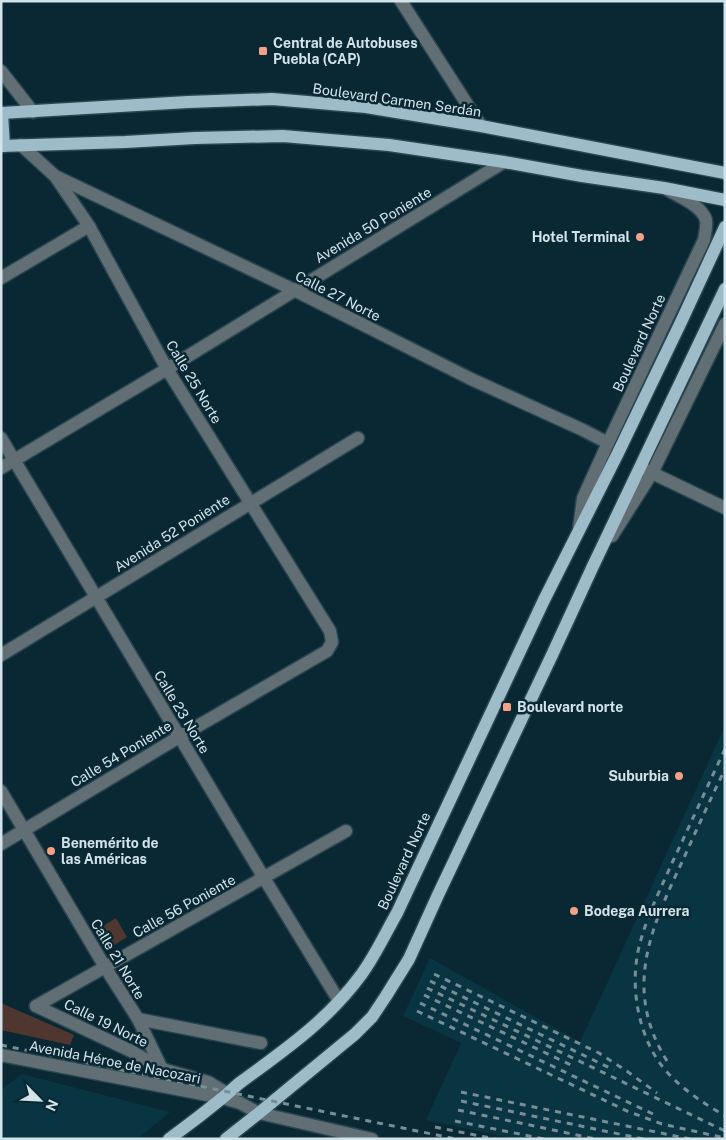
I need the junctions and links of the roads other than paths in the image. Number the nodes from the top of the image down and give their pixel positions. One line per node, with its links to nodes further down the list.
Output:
1 (401, 1): 5 (street)
2 (1, 71): 3 (street)
3 (33, 112): 4 (main road, Boulevard Carmen Serdán); 5 (main road, Boulevard Carmen Serdán)
4 (1, 113): 7 (main road)
5 (480, 126): 9 (main road, Boulevard Carmen Serdán)
6 (21, 145): 7 (main road); 8 (main road); 10 (street, Calle 25 Norte)
7 (3, 146)
8 (504, 162): 11 (main road); 17 (street, Avenida 50 Poniente)
9 (721, 170)
10 (55, 176): 13 (street, Calle 25 Norte); 17 (street, Calle 27 Norte)
11 (664, 188): 12 (main road); 22 (street, Boulevard Norte)
12 (725, 200)
13 (89, 226): 15 (street); 19 (street, Calle 25 Norte)
14 (725, 227): 29 (main road, Boulevard Norte)
15 (1, 278)
16 (725, 289): 24 (main road)
17 (294, 290): 19 (street, Avenida 50 Poniente); 22 (street, Calle 27 Norte)
18 (725, 324): 26 (street)
19 (167, 369): 23 (street, Avenida 50 Poniente); 27 (street, Calle 25 Norte)
20 (1, 438): 23 (street, Calle 23 Norte)
21 (358, 438): 27 (street, Avenida 52 Poniente)
22 (608, 443): 29 (street, Boulevard Norte)
23 (14, 461): 25 (street, Avenida 50 Poniente); 31 (street, Calle 23 Norte)
24 (640, 467): 26 (street); 30 (main road)
25 (1, 468)
26 (652, 473): 28 (street); 30 (street)
27 (250, 503): 31 (street, Avenida 52 Poniente); 32 (street, Calle 25 Norte)
28 (725, 508)
29 (579, 529): 41 (main road, Boulevard Norte)
30 (593, 566): 48 (main road)
31 (96, 597): 33 (street, Avenida 52 Poniente); 34 (street, Calle 23 Norte)
32 (332, 642): 34 (street, Calle 54 Poniente)
33 (1, 655)
34 (179, 737): 36 (street, Calle 54 Poniente); 39 (street, Calle 23 Norte)
35 (1, 791): 36 (street, Calle 21 Norte)
36 (24, 829): 38 (street, Calle 54 Poniente); 40 (street, Calle 21 Norte)
37 (346, 831): 39 (street, Calle 56 Poniente)
38 (1, 844)
39 (264, 878): 40 (street, Calle 56 Poniente); 41 (street, Calle 23 Norte)
40 (105, 967): 42 (street, Calle 56 Poniente); 43 (street, Calle 21 Norte)
41 (339, 1001): 47 (main road, Boulevard Norte)
42 (36, 1006): 46 (street, Calle 19 Norte)
43 (138, 1019): 44 (street); 46 (street, Calle 21 Norte)
44 (261, 1043)
45 (1, 1055): 47 (street, Avenida Héroe de Nacozari)
46 (162, 1069): 47 (street)
47 (225, 1096): 48 (street); 49 (main road, Boulevard Norte)
48 (259, 1113): 50 (main road); 51 (street)
49 (170, 1139)
50 (226, 1139)
51 (372, 1139)

